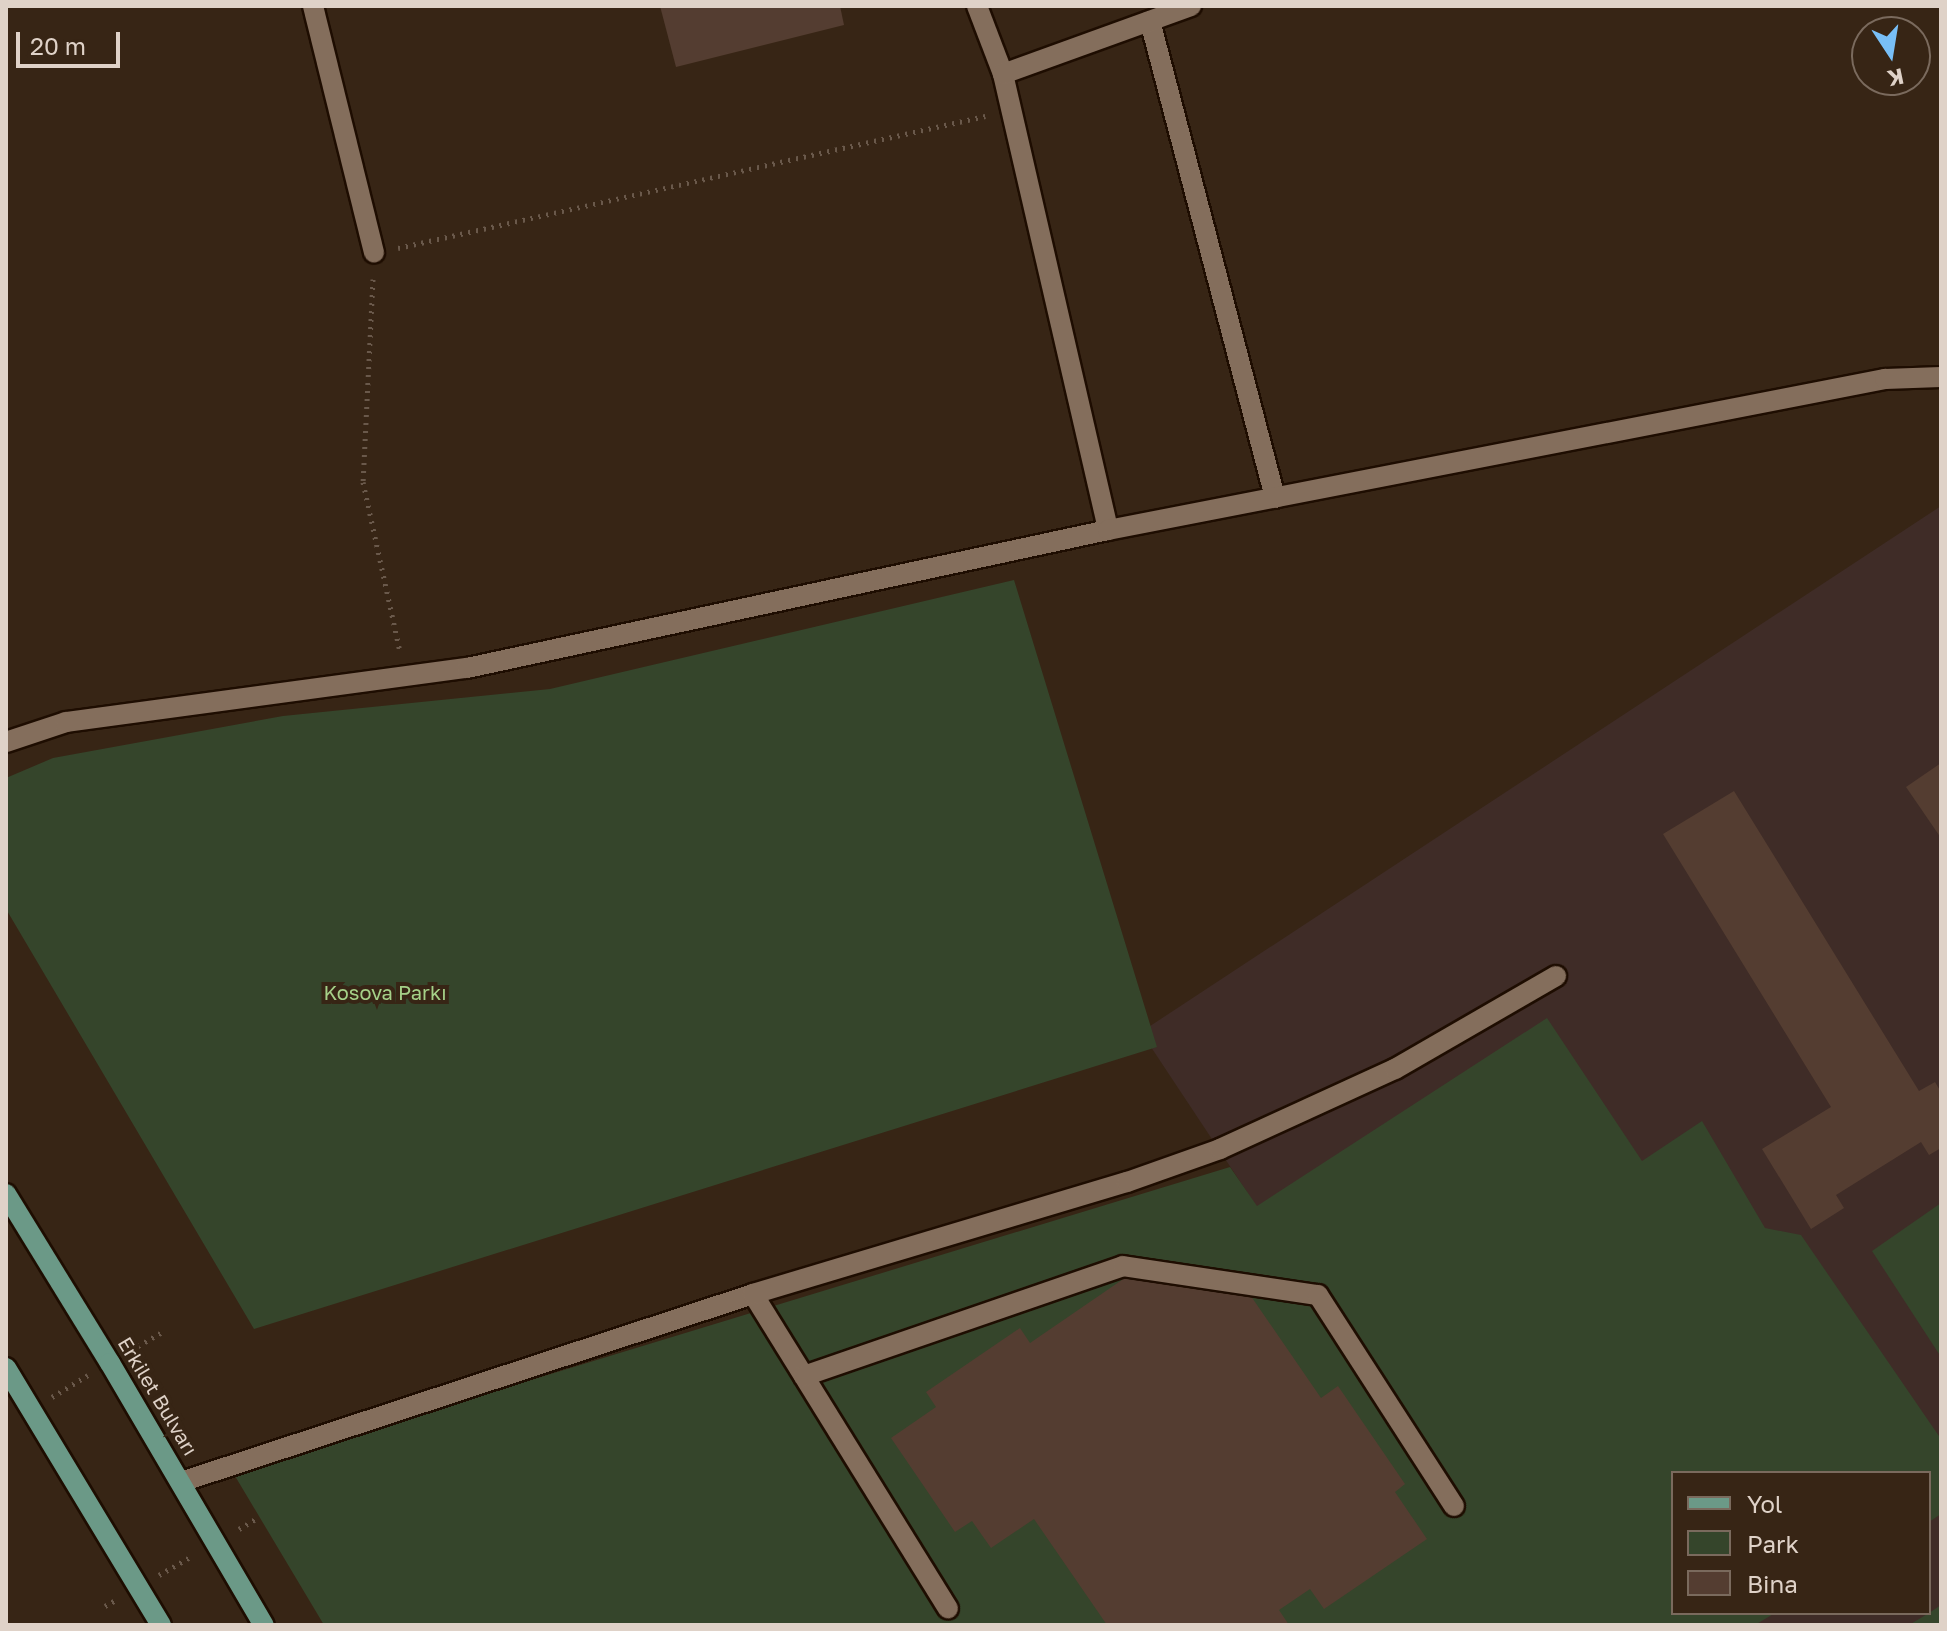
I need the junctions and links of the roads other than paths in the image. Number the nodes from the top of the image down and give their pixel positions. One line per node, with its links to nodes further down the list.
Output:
1 (313, 6): 6 (street)
2 (977, 6): 5 (street)
3 (1191, 6): 4 (street)
4 (1150, 21): 5 (street); 8 (street)
5 (1003, 74): 9 (street)
6 (374, 253)
7 (1941, 377): 8 (street)
8 (1275, 498): 9 (street)
9 (1108, 530): 10 (street)
10 (6, 742)
11 (1556, 976): 13 (street)
12 (6, 1194): 16 (main road, Erkilet Bulvarı)
13 (753, 1294): 15 (street); 16 (street)
14 (6, 1368): 19 (main road)
15 (804, 1376): 17 (street); 18 (street)
16 (181, 1482): 20 (main road, Erkilet Bulvarı)
17 (1454, 1506)
18 (948, 1608)
19 (161, 1625)
20 (264, 1625)

